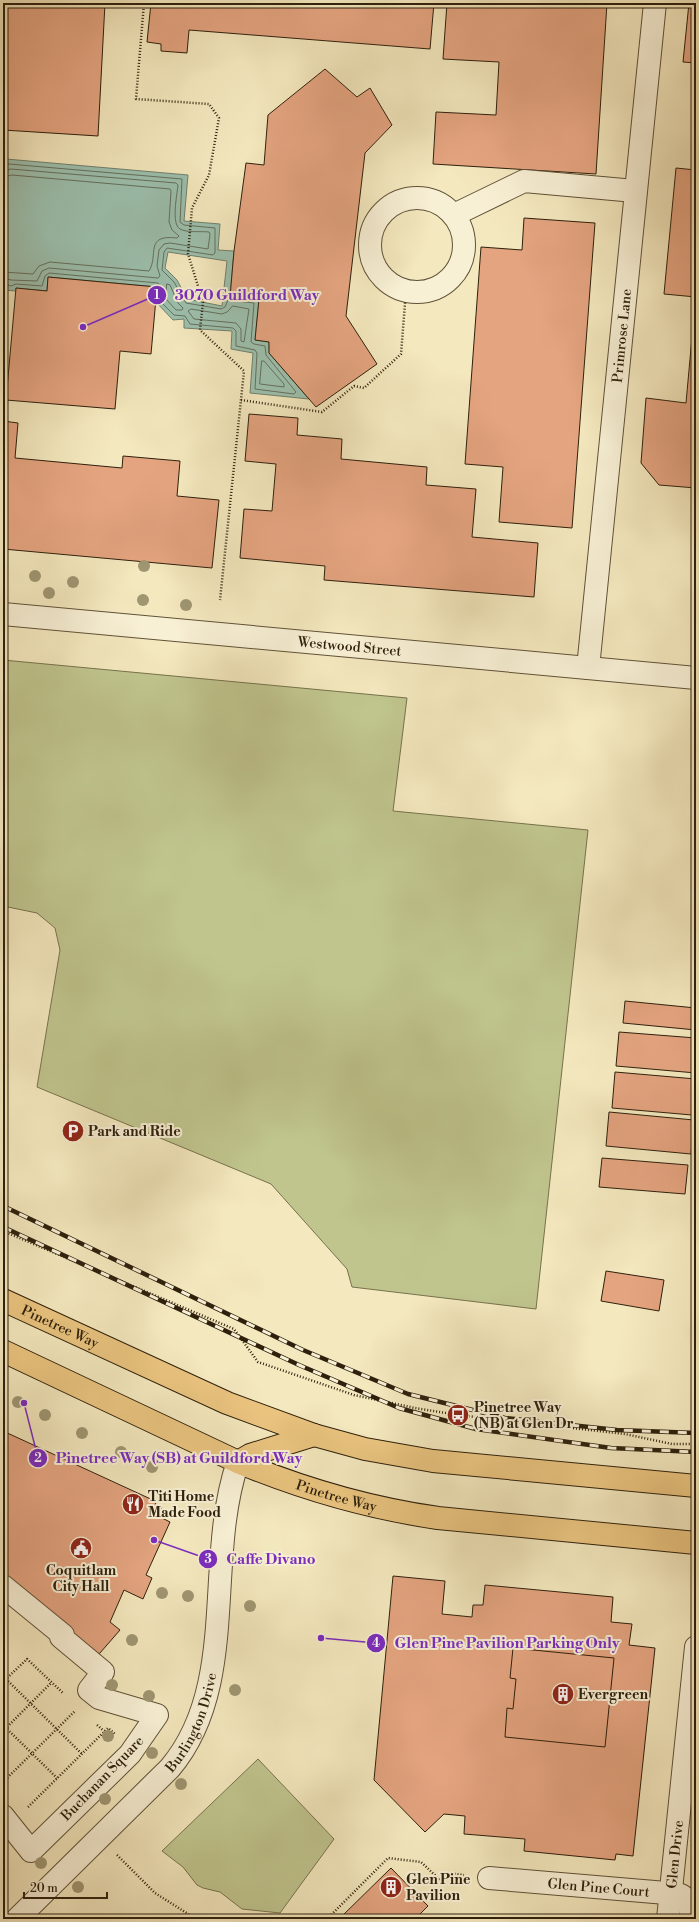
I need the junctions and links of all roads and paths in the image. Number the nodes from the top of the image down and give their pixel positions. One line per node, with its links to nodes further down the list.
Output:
1 (144, 3): 6 (path)
2 (655, 3): 3 (street, Primrose Lane)
3 (635, 190): 4 (street); 9 (street, Primrose Lane)
4 (454, 215): 5 (street); 5 (street)
5 (406, 291): 6 (path)
6 (241, 400): 7 (path)
7 (220, 600)
8 (3, 614): 9 (street, Westwood Street)
9 (588, 668): 10 (street, Westwood Street)
10 (696, 678)
11 (3, 1232): 15 (path)
12 (3, 1300): 14 (main road, Pinetree Way)
13 (3, 1352): 16 (main road, Pinetree Way)
14 (314, 1435): 16 (main road); 17 (main road, Pinetree Way)
15 (696, 1444)
16 (238, 1462): 18 (main road, Pinetree Way); 40 (street, Burlington Drive)
17 (696, 1486)
18 (696, 1543)
19 (3, 1586): 39 (street, Buchanan Square)
20 (696, 1647): 42 (street, Glen Drive)
21 (6, 1679): 22 (path); 23 (path); 25 (path)
22 (3, 1682)
23 (52, 1682): 24 (path); 25 (path)
24 (68, 1698)
25 (30, 1703): 29 (path); 31 (path)
26 (78, 1707): 31 (path)
27 (94, 1722): 33 (path)
28 (3, 1725): 29 (path)
29 (6, 1728): 32 (path); 34 (path)
30 (108, 1728): 33 (path)
31 (56, 1730): 34 (path); 35 (path)
32 (3, 1731)
33 (104, 1731): 35 (path)
34 (32, 1754): 36 (path); 37 (path)
35 (82, 1754): 36 (path)
36 (57, 1778): 38 (path)
37 (3, 1782)
38 (27, 1808)
39 (3, 1816)
40 (99, 1837): 43 (street, Burlington Drive); 44 (path)
41 (489, 1878): 42 (street, Glen Pine Court); 45 (path)
42 (670, 1893): 46 (street, Glen Drive); 47 (street, Glen Pine Court)
43 (17, 1919)
44 (196, 1919)
45 (327, 1919)
46 (668, 1919)
47 (691, 1919)

